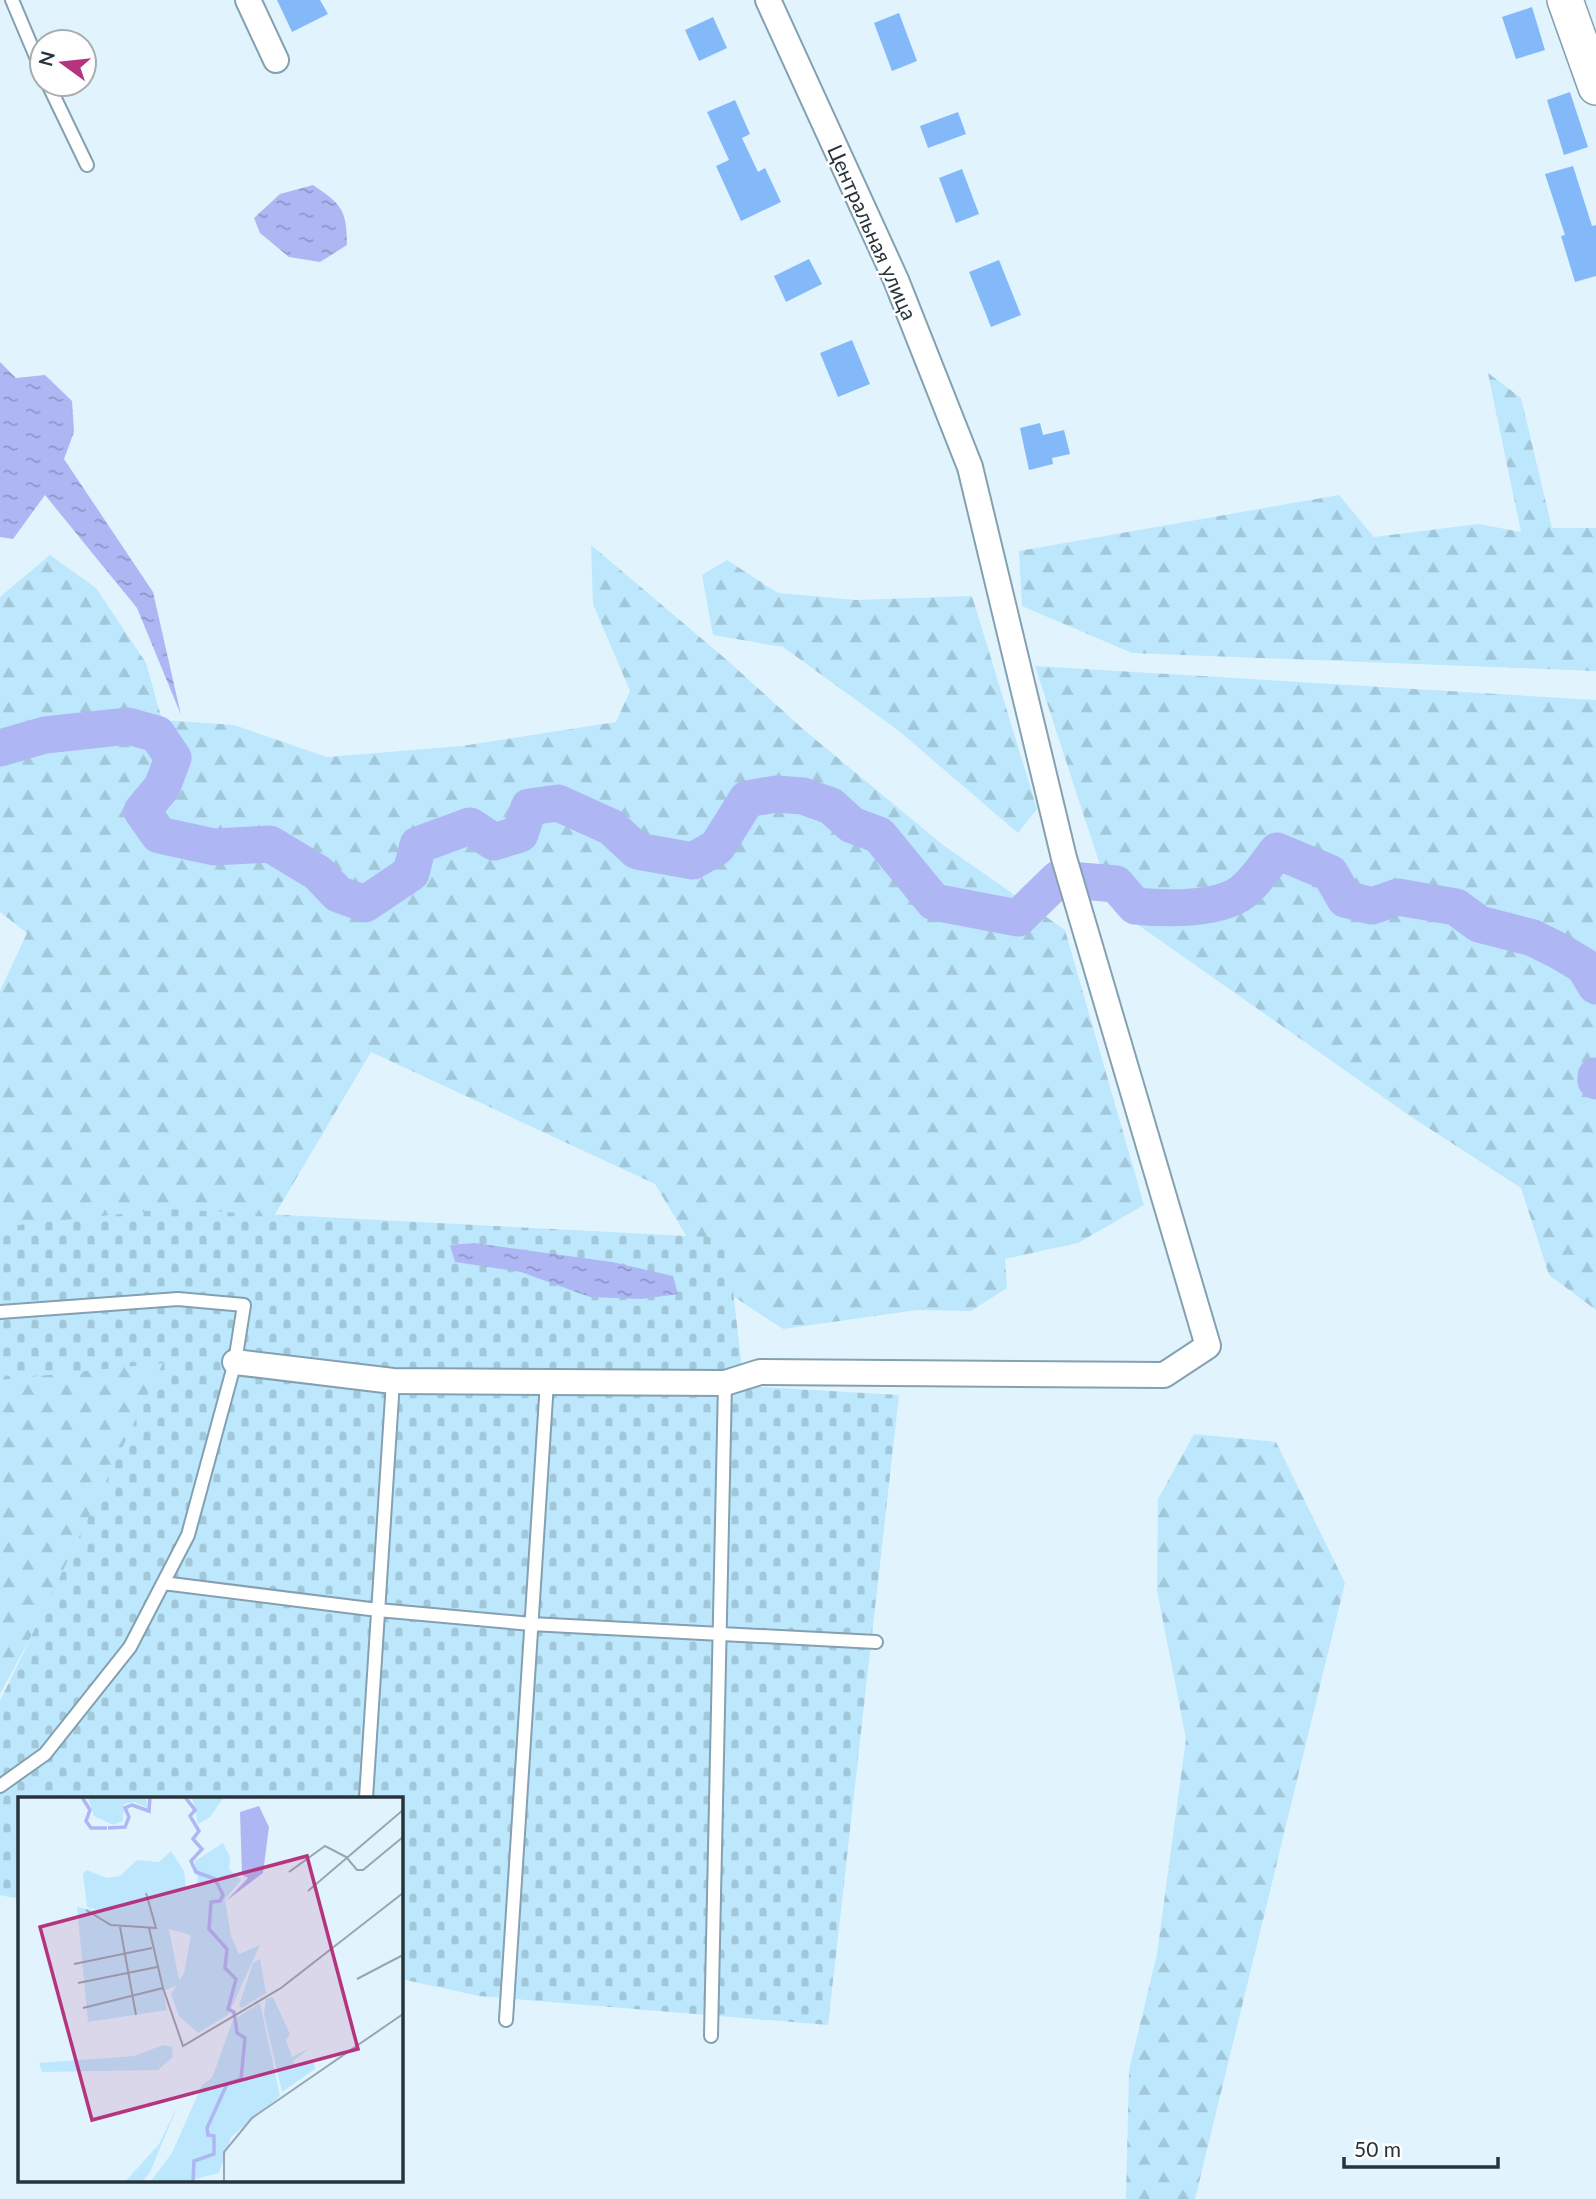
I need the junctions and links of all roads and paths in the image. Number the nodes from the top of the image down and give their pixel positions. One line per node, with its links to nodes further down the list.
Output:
1 (12, 0): 5 (lane)
2 (248, 0): 6 (street)
3 (768, 0): 14 (street, Центральная улица)
4 (1565, 0): 7 (main road)
5 (28, 38)
6 (276, 60)
7 (1596, 87)
8 (55, 98): 9 (lane)
9 (87, 165)
10 (0, 1312): 11 (lane)
11 (235, 1362): 12 (street); 15 (lane)
12 (393, 1381): 13 (street); 16 (lane)
13 (547, 1382): 14 (street); 17 (lane)
14 (725, 1383): 18 (lane)
15 (163, 1583): 16 (lane); 20 (lane)
16 (378, 1610): 17 (lane); 21 (lane)
17 (531, 1624): 18 (lane); 22 (lane)
18 (720, 1635): 19 (lane); 23 (lane)
19 (876, 1642)
20 (0, 1786)
21 (366, 1797)
22 (506, 2020)
23 (711, 2036)

